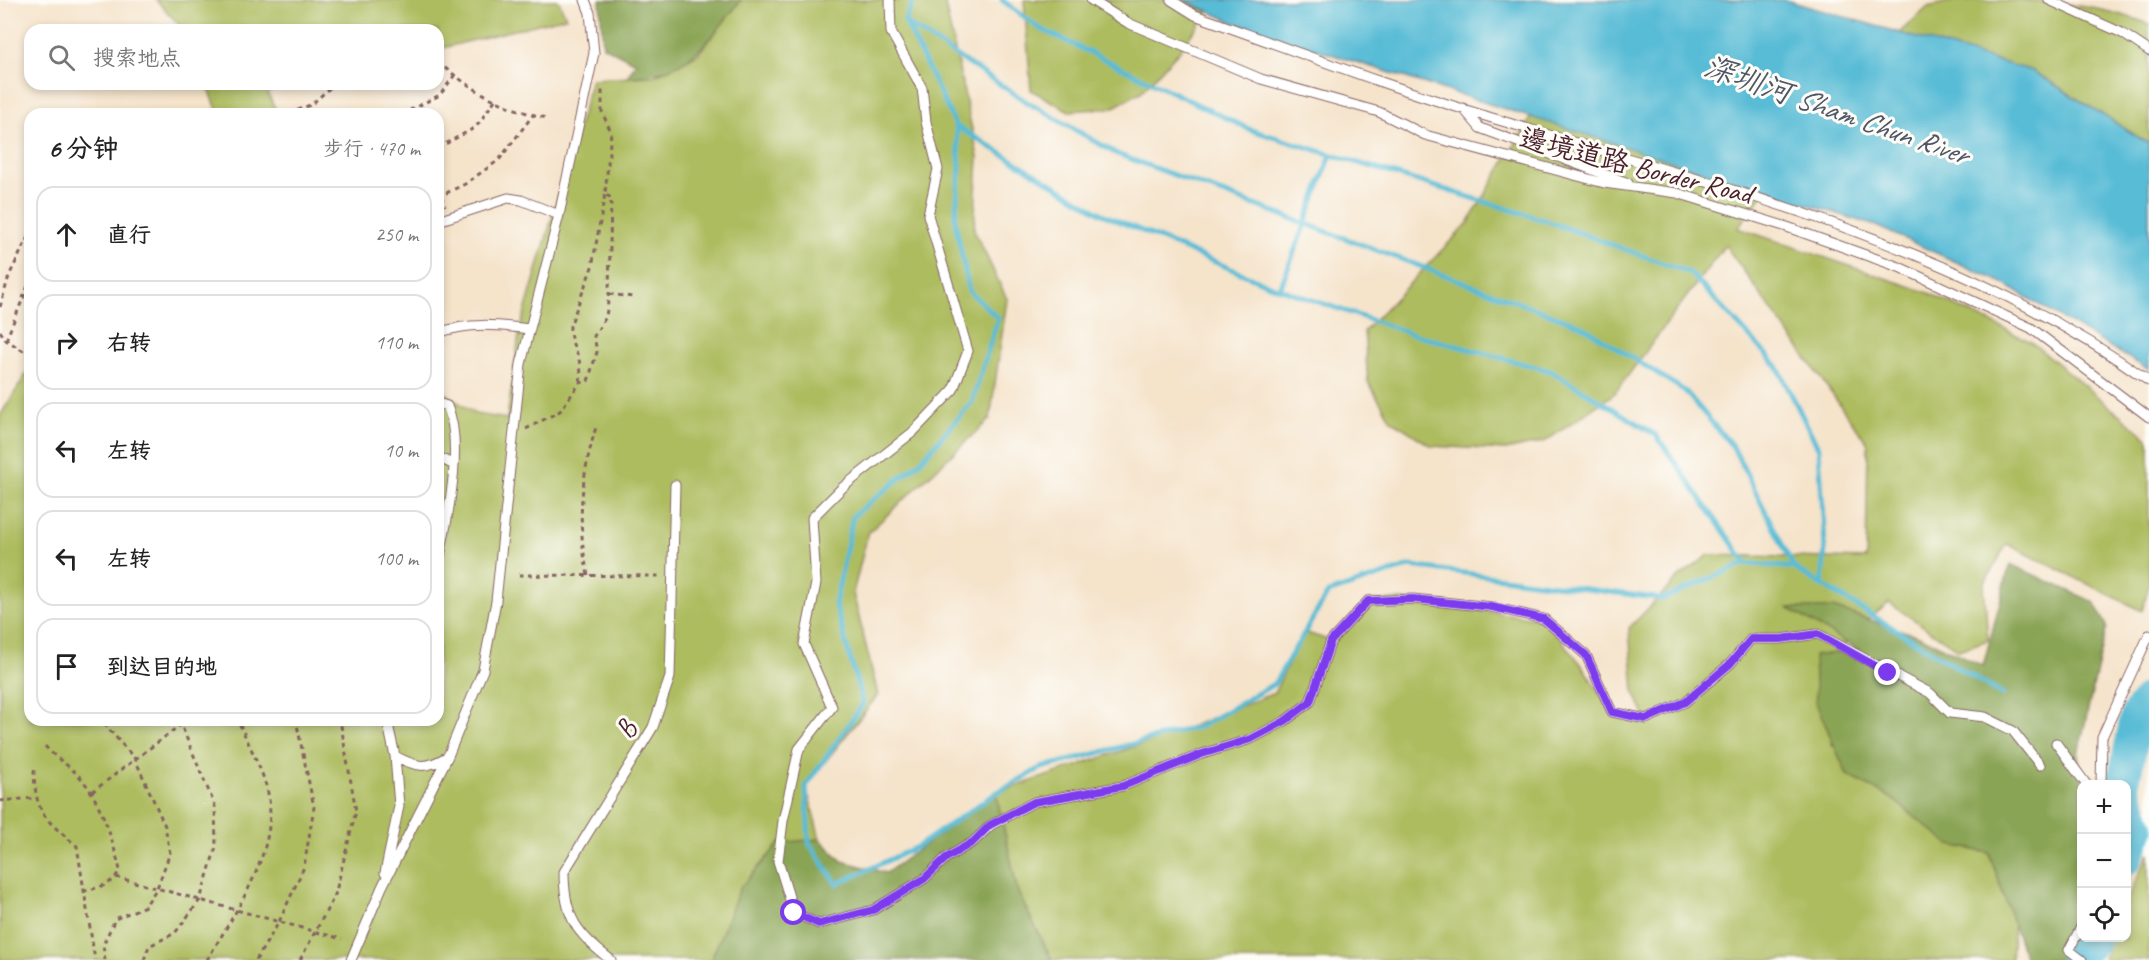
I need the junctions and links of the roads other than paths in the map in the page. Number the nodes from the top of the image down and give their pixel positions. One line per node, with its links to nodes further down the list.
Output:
1 (585, 0): 9 (lane)
2 (890, 0): 27 (lane)
3 (1091, 0): 8 (lane, 邊境道路 Border Road)
4 (1171, 0): 7 (lane)
5 (2049, 0): 6 (lane)
6 (2149, 51)
7 (1463, 108): 8 (lane); 13 (lane)
8 (1642, 188): 15 (lane, 邊境道路 Border Road)
9 (559, 215): 10 (lane); 11 (lane)
10 (444, 219)
11 (529, 328): 12 (lane); 26 (lane)
12 (444, 331)
13 (2149, 381)
14 (444, 405): 17 (lane)
15 (2149, 417)
16 (444, 460): 17 (lane)
17 (452, 464): 20 (lane)
18 (675, 485): 33 (lane, B)
19 (444, 499): 20 (lane)
20 (448, 501): 21 (lane)
21 (444, 518)
22 (2149, 635): 29 (lane)
23 (388, 726): 25 (lane)
24 (2056, 743): 28 (lane)
25 (395, 756): 26 (lane); 30 (lane)
26 (448, 756): 30 (lane)
27 (2040, 765)
28 (2083, 780)
29 (2101, 780)
30 (382, 887): 32 (lane)
31 (2077, 935): 34 (lane)
32 (351, 960)
33 (610, 960)
34 (2082, 960)

